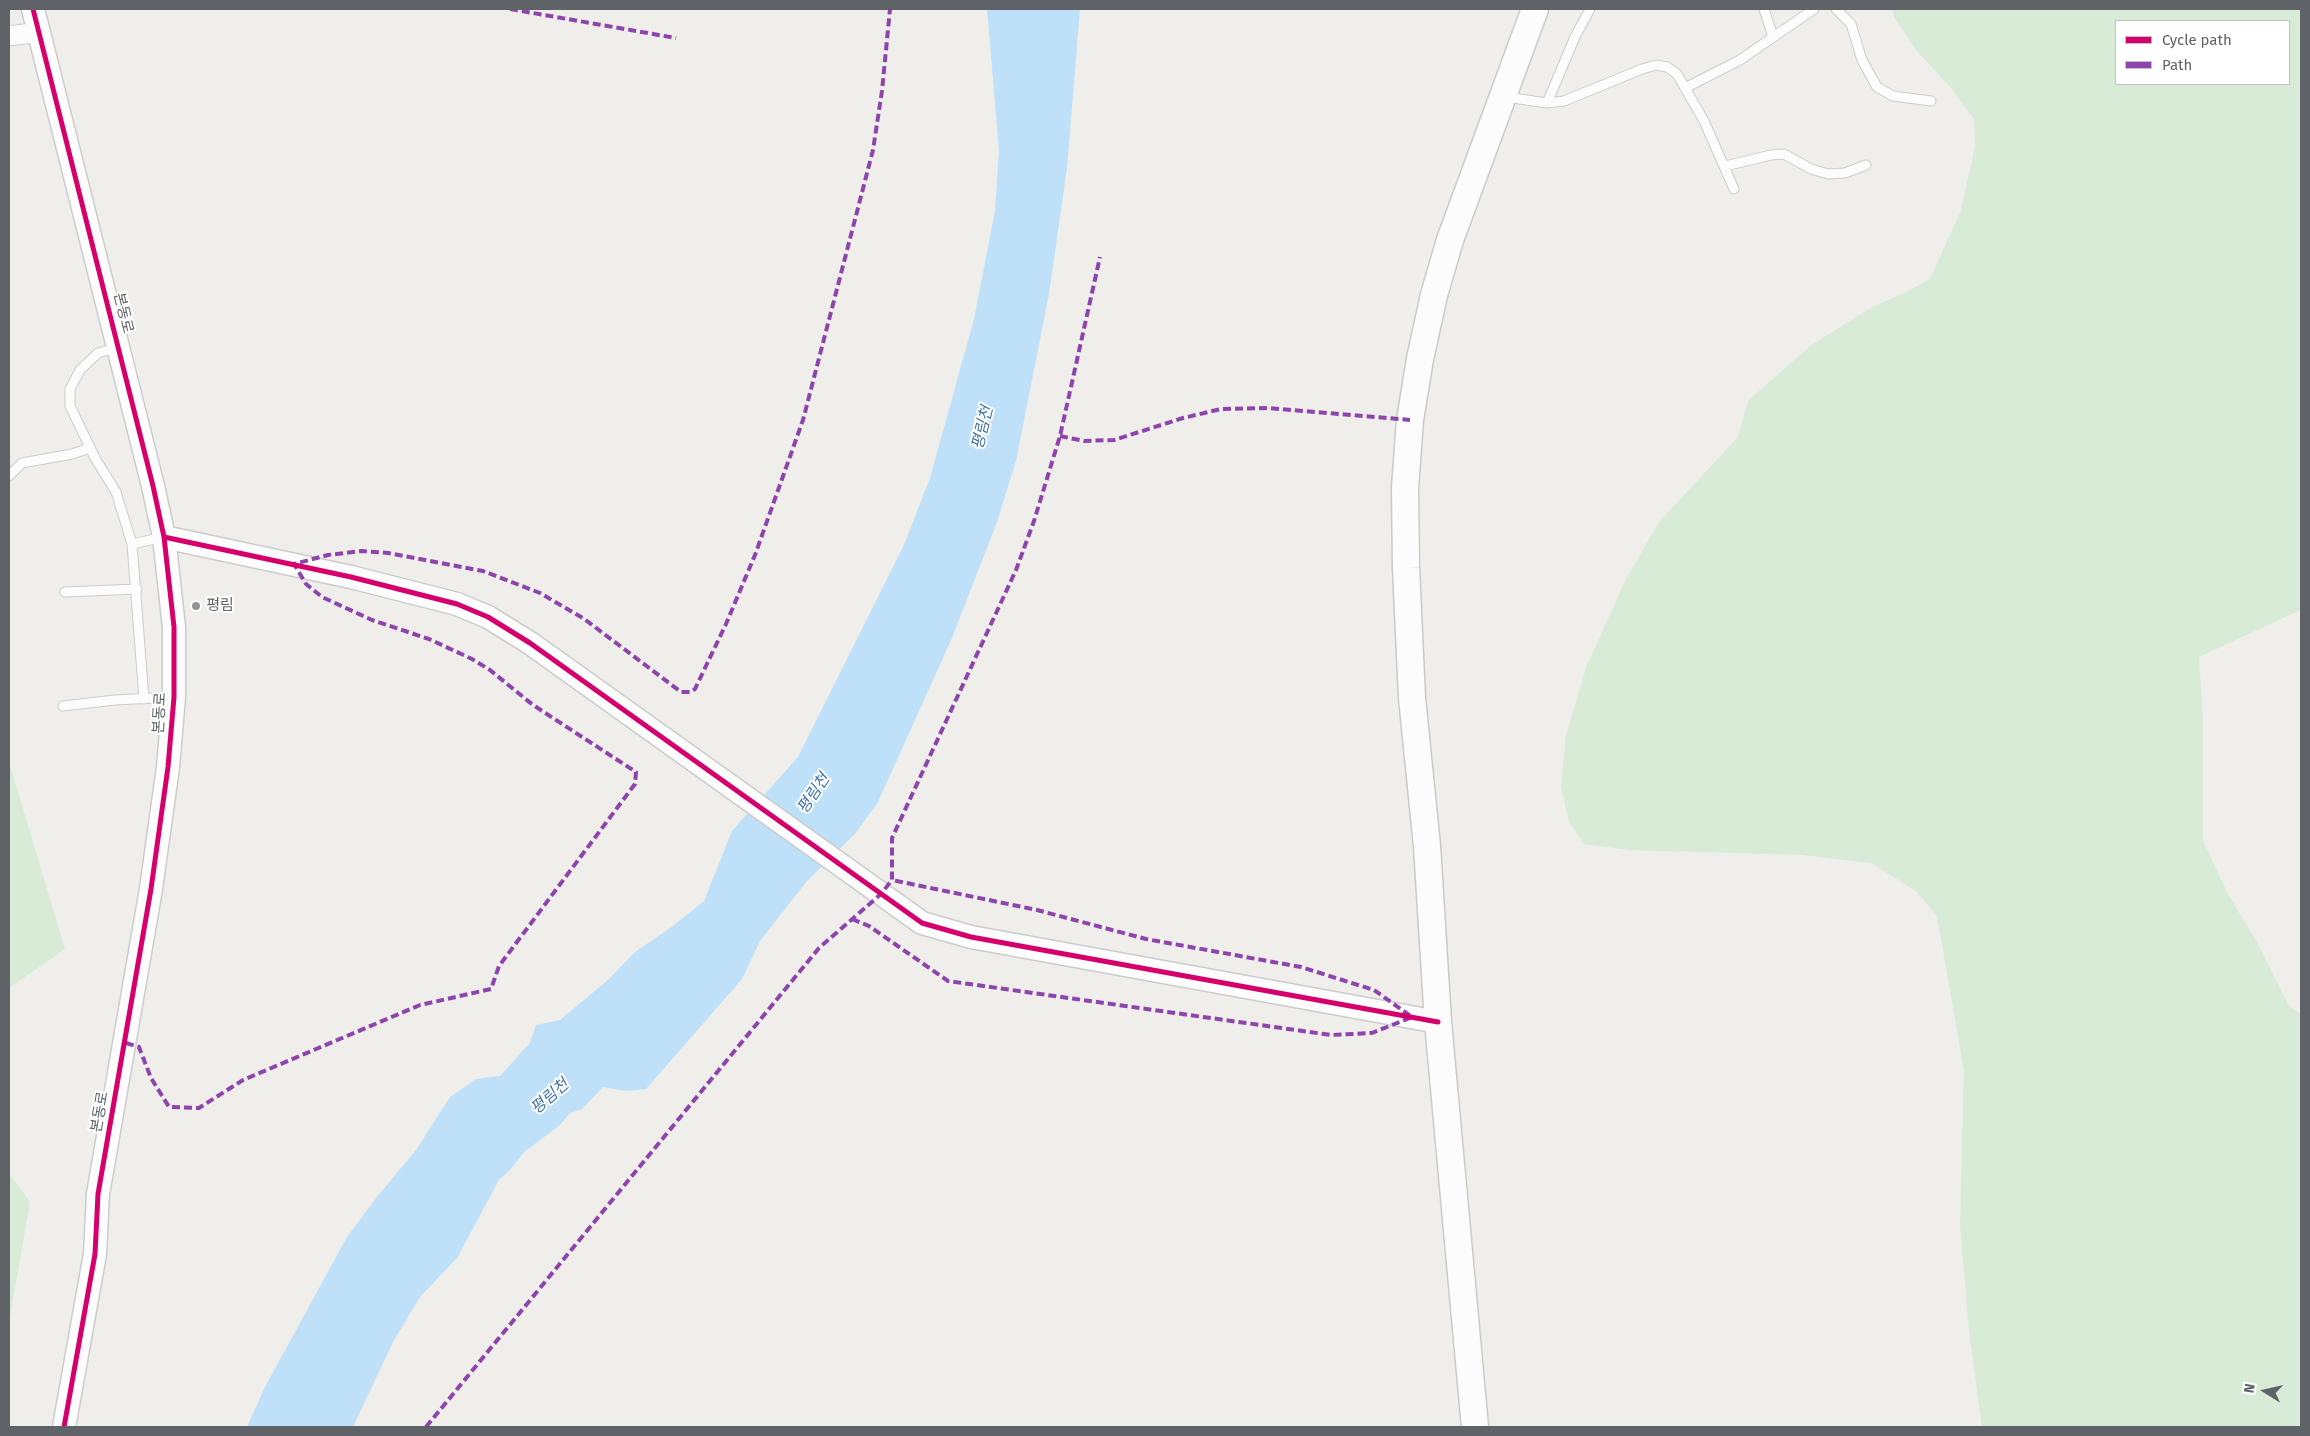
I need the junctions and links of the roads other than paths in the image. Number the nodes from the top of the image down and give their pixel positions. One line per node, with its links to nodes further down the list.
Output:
1 (33, 9): 7 (street, 본동로)
2 (1535, 9): 11 (main road)
3 (1590, 9): 13 (lane)
4 (1764, 9): 9 (lane)
5 (1814, 9): 9 (lane)
6 (1836, 9): 12 (lane)
7 (39, 32): 8 (street); 17 (street, 본동로)
8 (9, 36)
9 (1773, 37): 10 (lane)
10 (1685, 88): 13 (lane); 15 (lane)
11 (1503, 96): 13 (lane); 27 (main road)
12 (1931, 101)
13 (1547, 103)
14 (1866, 165): 15 (lane)
15 (1725, 166): 16 (lane)
16 (1734, 189)
17 (119, 347): 18 (lane); 20 (street, 본동로)
18 (90, 448): 19 (lane); 21 (lane)
19 (9, 476)
20 (164, 537): 21 (lane); 24 (street, 본동로); 27 (street)
21 (132, 544): 22 (lane)
22 (137, 589): 23 (lane); 25 (lane)
23 (65, 592)
24 (174, 697): 25 (lane); 28 (street, 본동로)
25 (144, 698): 26 (lane)
26 (64, 706)
27 (1438, 1022): 29 (main road)
28 (64, 1427)
29 (1475, 1427)

